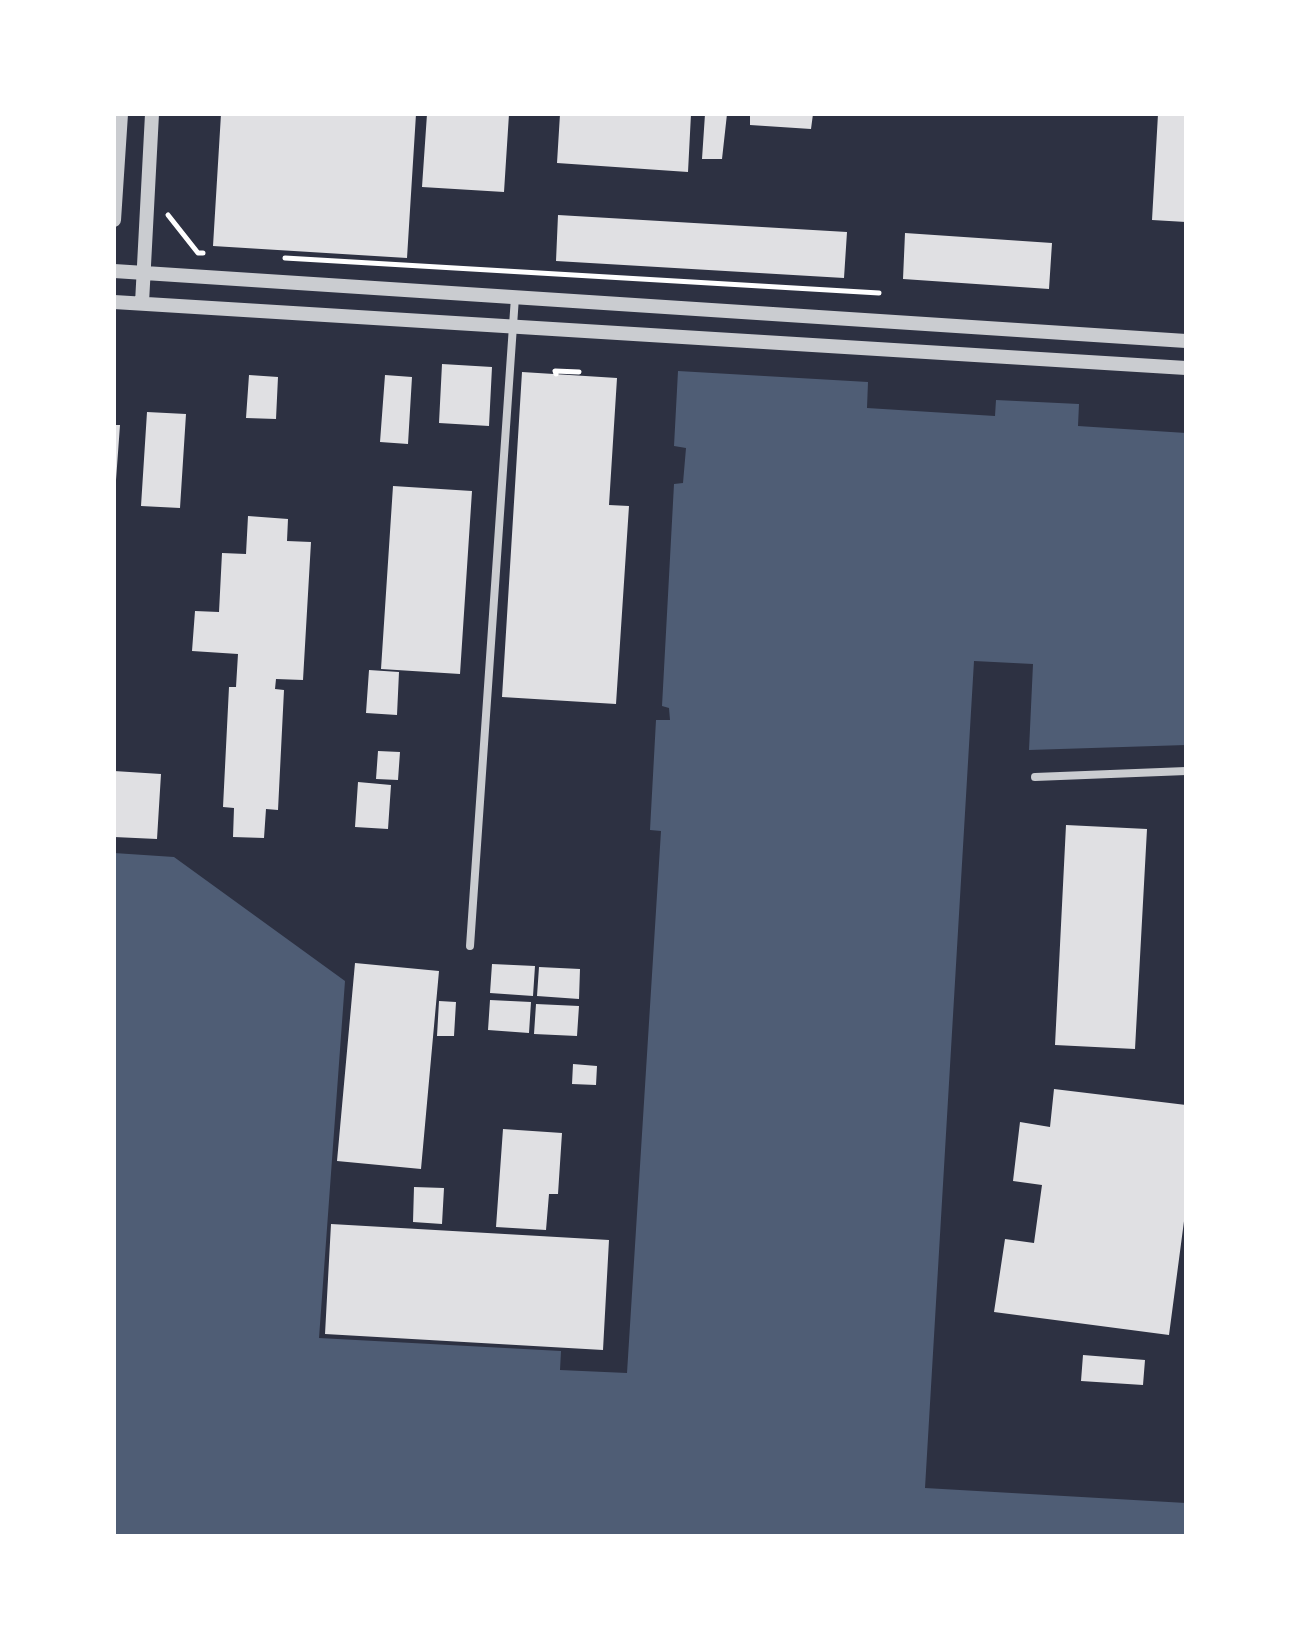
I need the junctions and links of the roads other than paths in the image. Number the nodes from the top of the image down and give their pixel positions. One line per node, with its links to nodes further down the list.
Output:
1 (121, 114): 3 (street)
2 (152, 114): 5 (street)
3 (114, 220)
4 (114, 271): 5 (street)
5 (144, 273): 6 (street); 8 (street)
6 (515, 297): 9 (street); 10 (street)
7 (114, 302): 8 (street)
8 (142, 303): 9 (street)
9 (513, 324): 11 (street); 14 (street)
10 (1186, 341)
11 (1186, 368)
12 (1186, 771): 13 (street)
13 (1035, 777)
14 (470, 946)

